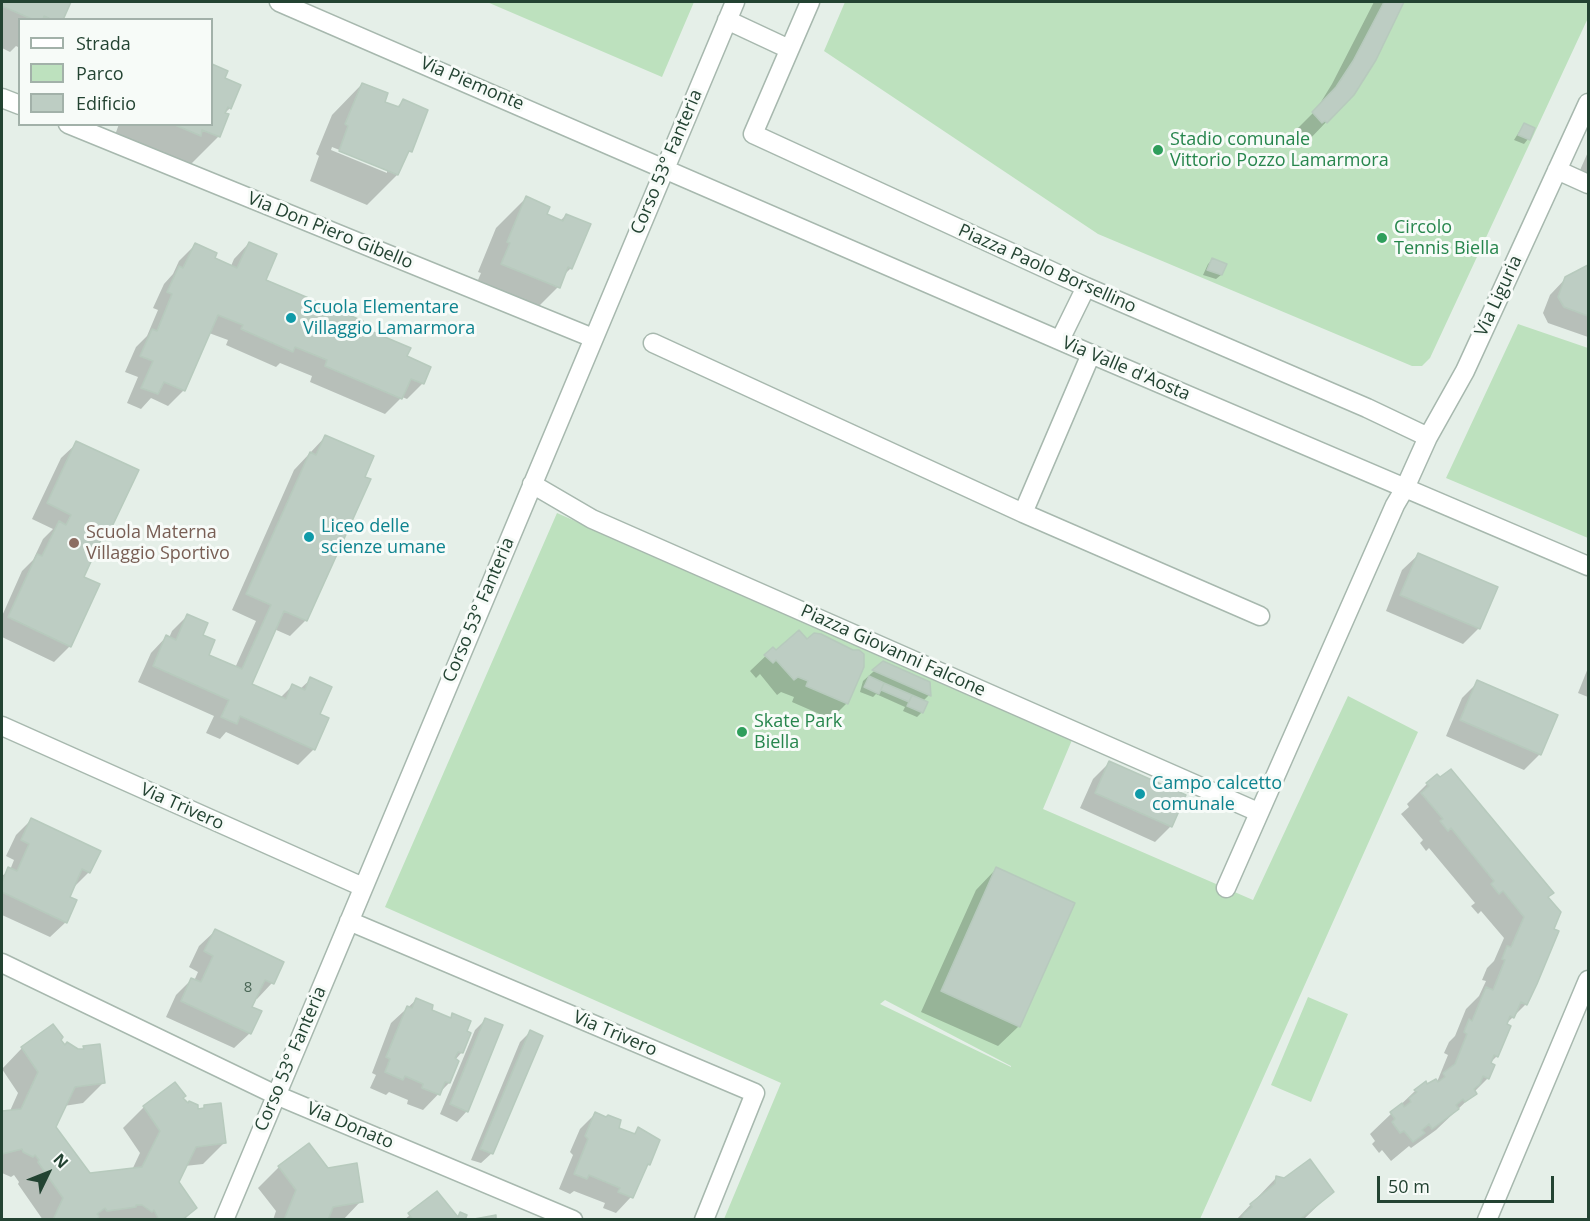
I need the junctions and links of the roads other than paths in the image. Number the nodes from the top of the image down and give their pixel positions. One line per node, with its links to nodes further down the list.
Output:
1 (279, 2): 10 (street, Via Piemonte)
2 (735, 2): 4 (street, Corso 53° Fanteria)
3 (810, 2): 5 (street, Piazza Paolo Borsellino)
4 (727, 20): 5 (street); 10 (street, Corso 53° Fanteria)
5 (789, 49): 13 (street, Piazza Paolo Borsellino)
6 (2, 98): 8 (street)
7 (1588, 103): 11 (street, Via Liguria)
8 (18, 104)
9 (73, 126): 14 (street, Via Don Piero Gibello)
10 (664, 168): 14 (street, Corso 53° Fanteria); 15 (street, Via Valle d'Aosta)
11 (1557, 170): 12 (street); 18 (street, Via Liguria)
12 (1588, 184)
13 (1086, 288): 15 (street); 18 (street, Piazza Paolo Borsellino)
14 (593, 338): 19 (street, Corso 53° Fanteria)
15 (1060, 340): 17 (street, Via Valle d'Aosta)
16 (653, 343): 21 (street)
17 (1091, 354): 20 (street, Via Valle d'Aosta); 21 (street)
18 (1428, 437): 20 (street, Via Liguria)
19 (532, 484): 25 (street, Piazza Giovanni Falcone); 26 (street, Corso 53° Fanteria)
20 (1405, 488): 22 (street, Via Valle d'Aosta); 25 (street)
21 (1023, 513): 23 (street)
22 (1588, 566)
23 (1260, 616)
24 (2, 726): 26 (street, Via Trivero)
25 (1258, 812): 27 (street)
26 (363, 887): 28 (street, Corso 53° Fanteria)
27 (1226, 888)
28 (349, 921): 31 (street, Corso 53° Fanteria); 34 (street, Via Trivero)
29 (2, 963): 31 (street, Via Donato)
30 (1588, 980): 35 (street)
31 (276, 1095): 32 (street, Corso 53° Fanteria); 33 (street, Via Donato)
32 (224, 1220)
33 (573, 1220)
34 (704, 1220)
35 (1487, 1220)

